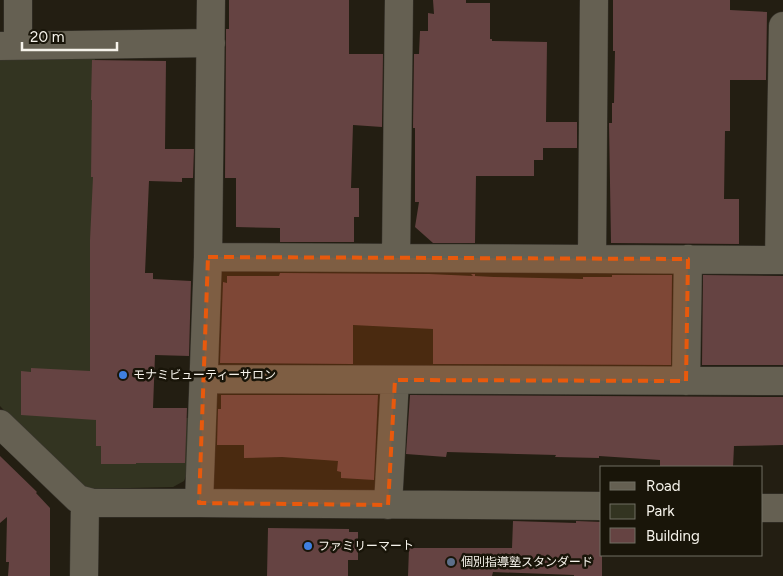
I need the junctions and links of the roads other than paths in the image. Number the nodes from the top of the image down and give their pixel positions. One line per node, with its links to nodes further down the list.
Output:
1 (18, 0): 7 (street)
2 (211, 0): 6 (street)
3 (399, 0): 9 (street)
4 (594, 0): 10 (street)
5 (783, 26): 12 (street)
6 (210, 43): 7 (street); 8 (street)
7 (9, 45)
8 (208, 257): 9 (street); 13 (street)
9 (396, 258): 10 (street)
10 (592, 259): 11 (street)
11 (688, 259): 12 (street); 15 (street)
12 (781, 260)
13 (204, 379): 14 (street); 19 (street)
14 (395, 380): 15 (street); 20 (street)
15 (686, 381): 16 (street)
16 (783, 381)
17 (0, 424): 18 (street)
18 (85, 502): 19 (street); 24 (street)
19 (199, 503): 20 (street)
20 (388, 505): 21 (street)
21 (600, 506)
22 (763, 508): 23 (street)
23 (783, 508)
24 (84, 576)

